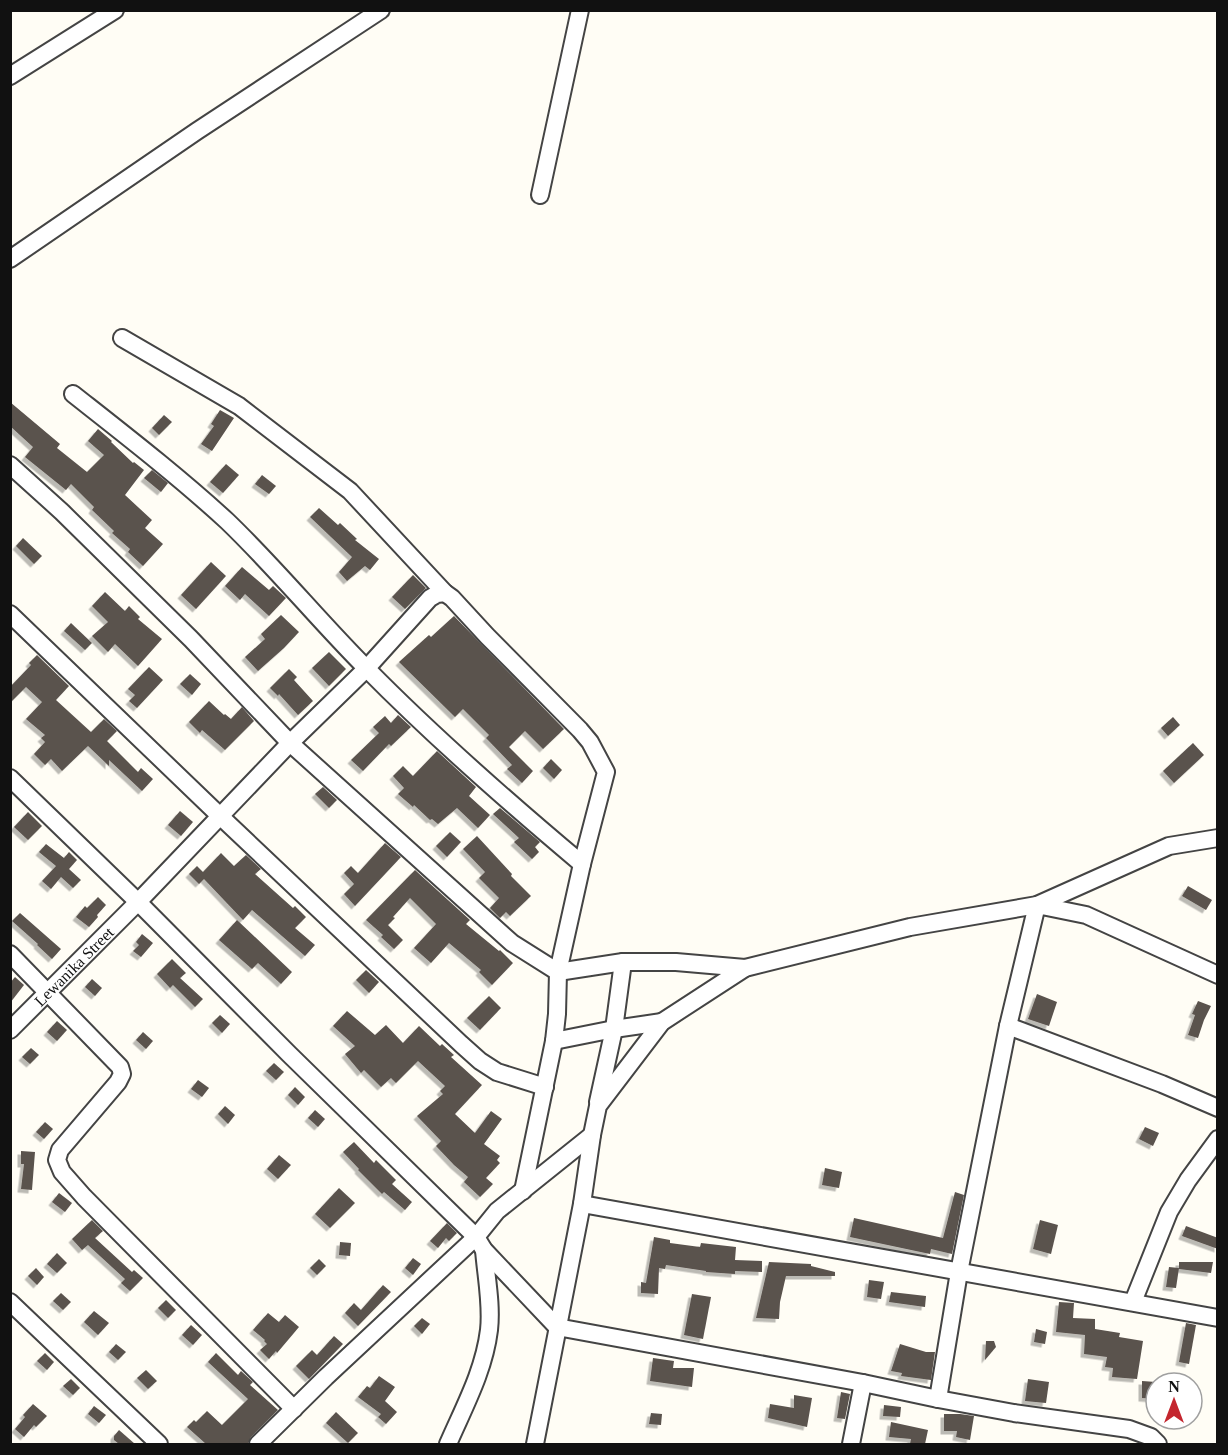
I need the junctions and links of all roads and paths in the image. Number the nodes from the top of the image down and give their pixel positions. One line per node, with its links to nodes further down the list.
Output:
1 (115, 10): 4 (street)
2 (381, 10): 6 (street)
3 (580, 10): 5 (street)
4 (10, 76)
5 (540, 195)
6 (10, 259)
7 (122, 338): 10 (street)
8 (73, 394): 12 (street)
9 (10, 465): 13 (street)
10 (445, 593): 12 (street, Lewanika Street); 17 (street)
11 (10, 614): 15 (street)
12 (366, 669): 13 (street, Lewanika Street); 17 (street)
13 (290, 743): 15 (street, Lewanika Street); 23 (street)
14 (10, 778): 18 (street)
15 (220, 816): 18 (street, Lewanika Street); 31 (street)
16 (1218, 838): 19 (street)
17 (582, 864): 23 (street)
18 (138, 902): 25 (street, Lewanika Street); 38 (street)
19 (1037, 905): 22 (street); 24 (street); 27 (street)
20 (10, 954): 25 (street)
21 (623, 962): 22 (street); 23 (street); 28 (street)
22 (745, 968): 26 (street)
23 (558, 972): 30 (street)
24 (1218, 975)
25 (48, 991): 29 (street, Lewanika Street); 46 (street)
26 (662, 1022): 28 (street); 32 (street)
27 (1008, 1026): 33 (street); 39 (street)
28 (614, 1029): 30 (street); 32 (street)
29 (10, 1030)
30 (554, 1041): 31 (street)
31 (545, 1087): 36 (street)
32 (598, 1106): 34 (street)
33 (1218, 1108)
34 (592, 1135): 36 (street); 37 (street)
35 (1218, 1140): 41 (street)
36 (523, 1191): 38 (street)
37 (582, 1204): 39 (street); 43 (street)
38 (480, 1243): 43 (street); 46 (street); 49 (street)
39 (959, 1272): 41 (street); 45 (street)
40 (10, 1302): 47 (street)
41 (1133, 1302): 42 (street)
42 (1218, 1318)
43 (557, 1327): 44 (street); 50 (street)
44 (863, 1383): 45 (street); 51 (street)
45 (938, 1399): 52 (street)
46 (294, 1409): 48 (street)
47 (159, 1444)
48 (258, 1444)
49 (448, 1444)
50 (535, 1444)
51 (851, 1444)
52 (1158, 1444)

